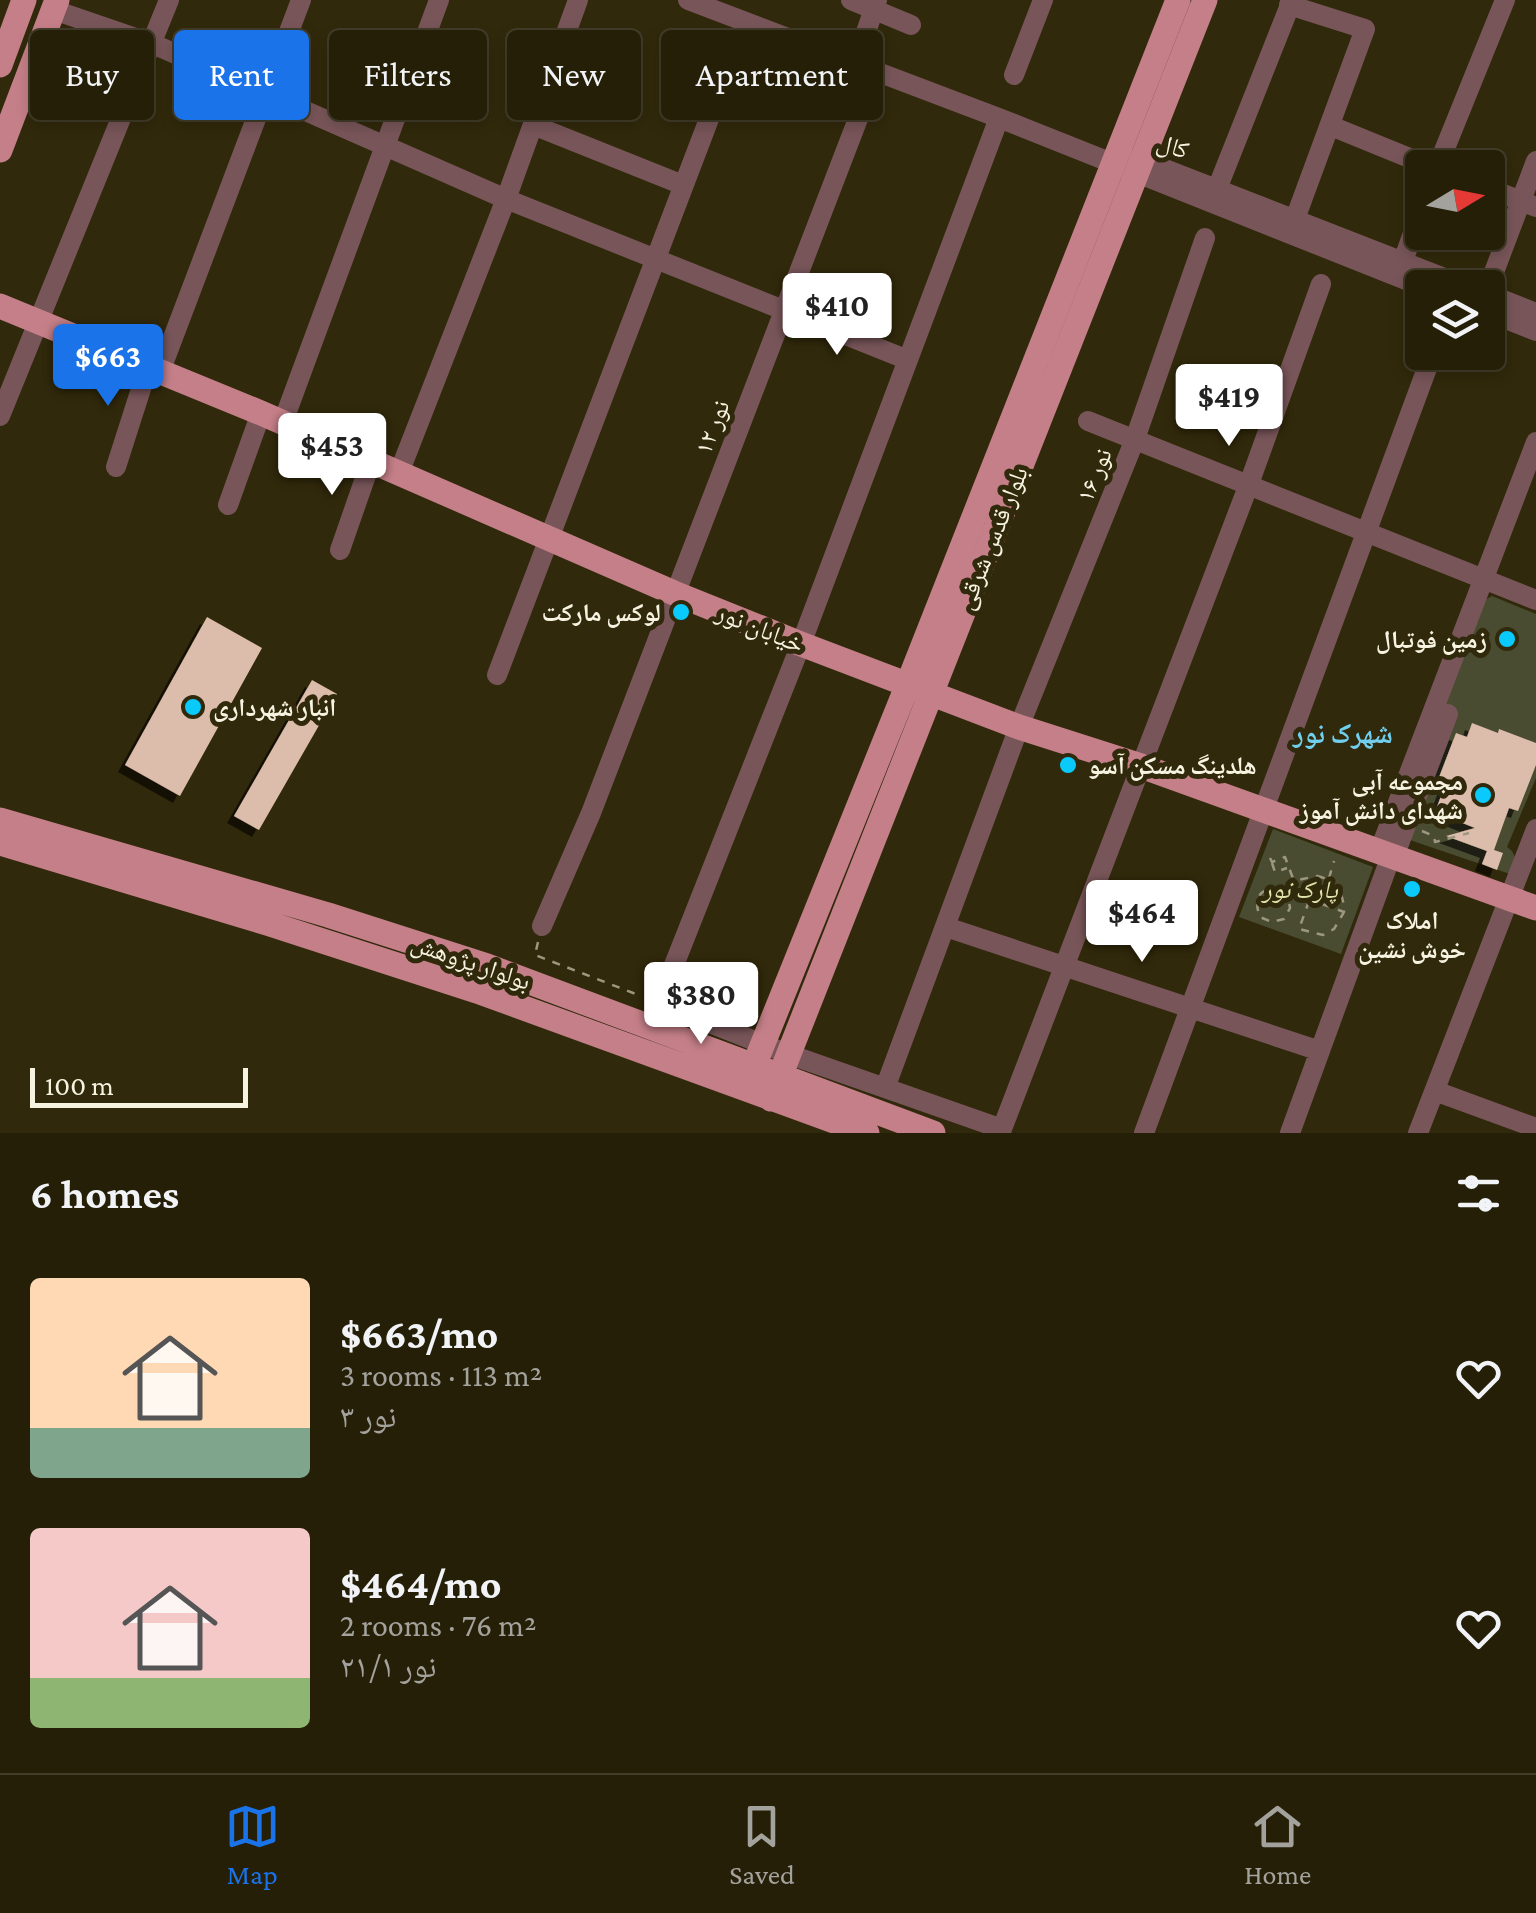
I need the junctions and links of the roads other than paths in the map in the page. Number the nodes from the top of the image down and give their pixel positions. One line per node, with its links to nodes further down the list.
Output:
1 (24, 0): 22 (main road)
2 (169, 0): 21 (street)
3 (301, 0): 18 (street)
4 (439, 0): 32 (street)
5 (578, 0): 30 (street)
6 (851, 0): 14 (street)
7 (1043, 0): 24 (street)
8 (1178, 0): 37 (main road, بلوار قدس شرقی)
9 (1205, 0): 37 (main road, بلوار قدس شرقی)
10 (1504, 0): 34 (street)
11 (700, 2): 15 (street)
12 (1290, 3): 31 (street); 39 (street)
13 (56, 5): 17 (street); 33 (main road)
14 (876, 5): 16 (street); 20 (street)
15 (746, 22): 19 (street); 38 (street)
16 (911, 25)
17 (118, 30)
18 (289, 30)
19 (767, 30)
20 (867, 30)
21 (154, 41)
22 (1, 62)
23 (883, 75): 26 (street)
24 (1014, 75)
25 (309, 112): 32 (street)
26 (1000, 118): 37 (street); 58 (street)
27 (121, 120): 56 (street)
28 (253, 120): 59 (street)
29 (858, 120): 53 (street, نور ۱۲)
30 (533, 125): 38 (street); 40 (street)
31 (1330, 126): 35 (street); 42 (street)
32 (387, 146): 40 (street); 62 (street)
33 (0, 150)
34 (1443, 150)
35 (1405, 156)
36 (1536, 161): 41 (street)
37 (1131, 165): 39 (street, کال); 49 (street, کال); 79 (main road, بلوار قدس شرقی)
38 (683, 184): 45 (street)
39 (1217, 189): 42 (street, کال)
40 (506, 199): 45 (street); 68 (street)
41 (1528, 204): 48 (street)
42 (1295, 219): 46 (street, کال)
43 (1206, 238): 64 (street, نور ۱۶)
44 (1407, 250): 46 (street)
45 (656, 258): 53 (street); 72 (street)
46 (1403, 261): 47 (street, کال)
47 (1425, 270)
48 (1498, 270)
49 (1405, 279)
50 (1321, 284): 69 (street)
51 (1505, 299): 54 (street)
52 (0, 306): 56 (main road, خیابان نور)
53 (784, 310): 58 (street); 75 (street, نور ۱۲)
54 (1536, 313)
55 (1505, 318): 57 (street)
56 (38, 321): 59 (main road, خیابان نور); 61 (street)
57 (1536, 330)
58 (908, 360): 77 (street)
59 (154, 370): 62 (main road, خیابان نور); 67 (street)
60 (1426, 370): 71 (street)
61 (0, 416)
62 (272, 417): 66 (main road, خیابان نور); 70 (street)
63 (1088, 422): 64 (street)
64 (1135, 439): 69 (street); 81 (street, نور ۱۶)
65 (1536, 442): 74 (street)
66 (371, 461): 68 (main road, خیابان نور); 73 (street)
67 (116, 467)
68 (399, 473): 72 (main road, خیابان نور)
69 (1249, 484): 71 (street); 82 (street)
70 (228, 506)
71 (1367, 532): 74 (street); 83 (street)
72 (549, 540): 75 (main road, خیابان نور); 78 (street)
73 (340, 550)
74 (1483, 579): 76 (street); 87 (street)
75 (674, 594): 77 (main road, خیابان نور); 90 (street, نور ۱۲)
76 (1536, 600)
77 (801, 644): 79 (main road, خیابان نور); 95 (street)
78 (497, 675)
79 (919, 689): 81 (main road, خیابان نور); 95 (main road, بلوار قدس شرقی); 96 (main road, بلوار قدس شرقی)
80 (1448, 714): 87 (street)
81 (1019, 727): 82 (main road, خیابان نور); 91 (street, نور ۱۶)
82 (1141, 766): 83 (main road, خیابان نور); 92 (street)
83 (1265, 811): 87 (main road, خیابان نور); 93 (street)
84 (0, 820): 95 (main road, بولوار پژوهش)
85 (1536, 829): 88 (street)
86 (0, 842): 95 (main road, بولوار پژوهش)
87 (1388, 855): 88 (main road, خیابان نور); 94 (street)
88 (1510, 899): 89 (main road, خیابان نور); 98 (street)
89 (1536, 908)
90 (542, 926)
91 (946, 927): 92 (street); 97 (street, نور ۱۶)
92 (1064, 966): 93 (street); 97 (street)
93 (1191, 1008): 94 (street); 102 (street)
94 (1320, 1050): 103 (street)
95 (753, 1066): 96 (main road, بولوار پژوهش); 96 (street)
96 (780, 1076): 97 (street); 100 (main road, بولوار پژوهش); 101 (main road, بولوار پژوهش)
97 (886, 1088)
98 (1435, 1091): 99 (street); 104 (street)
99 (1536, 1128)
100 (866, 1133)
101 (932, 1133)
102 (1144, 1133)
103 (1290, 1133)
104 (1418, 1133)

